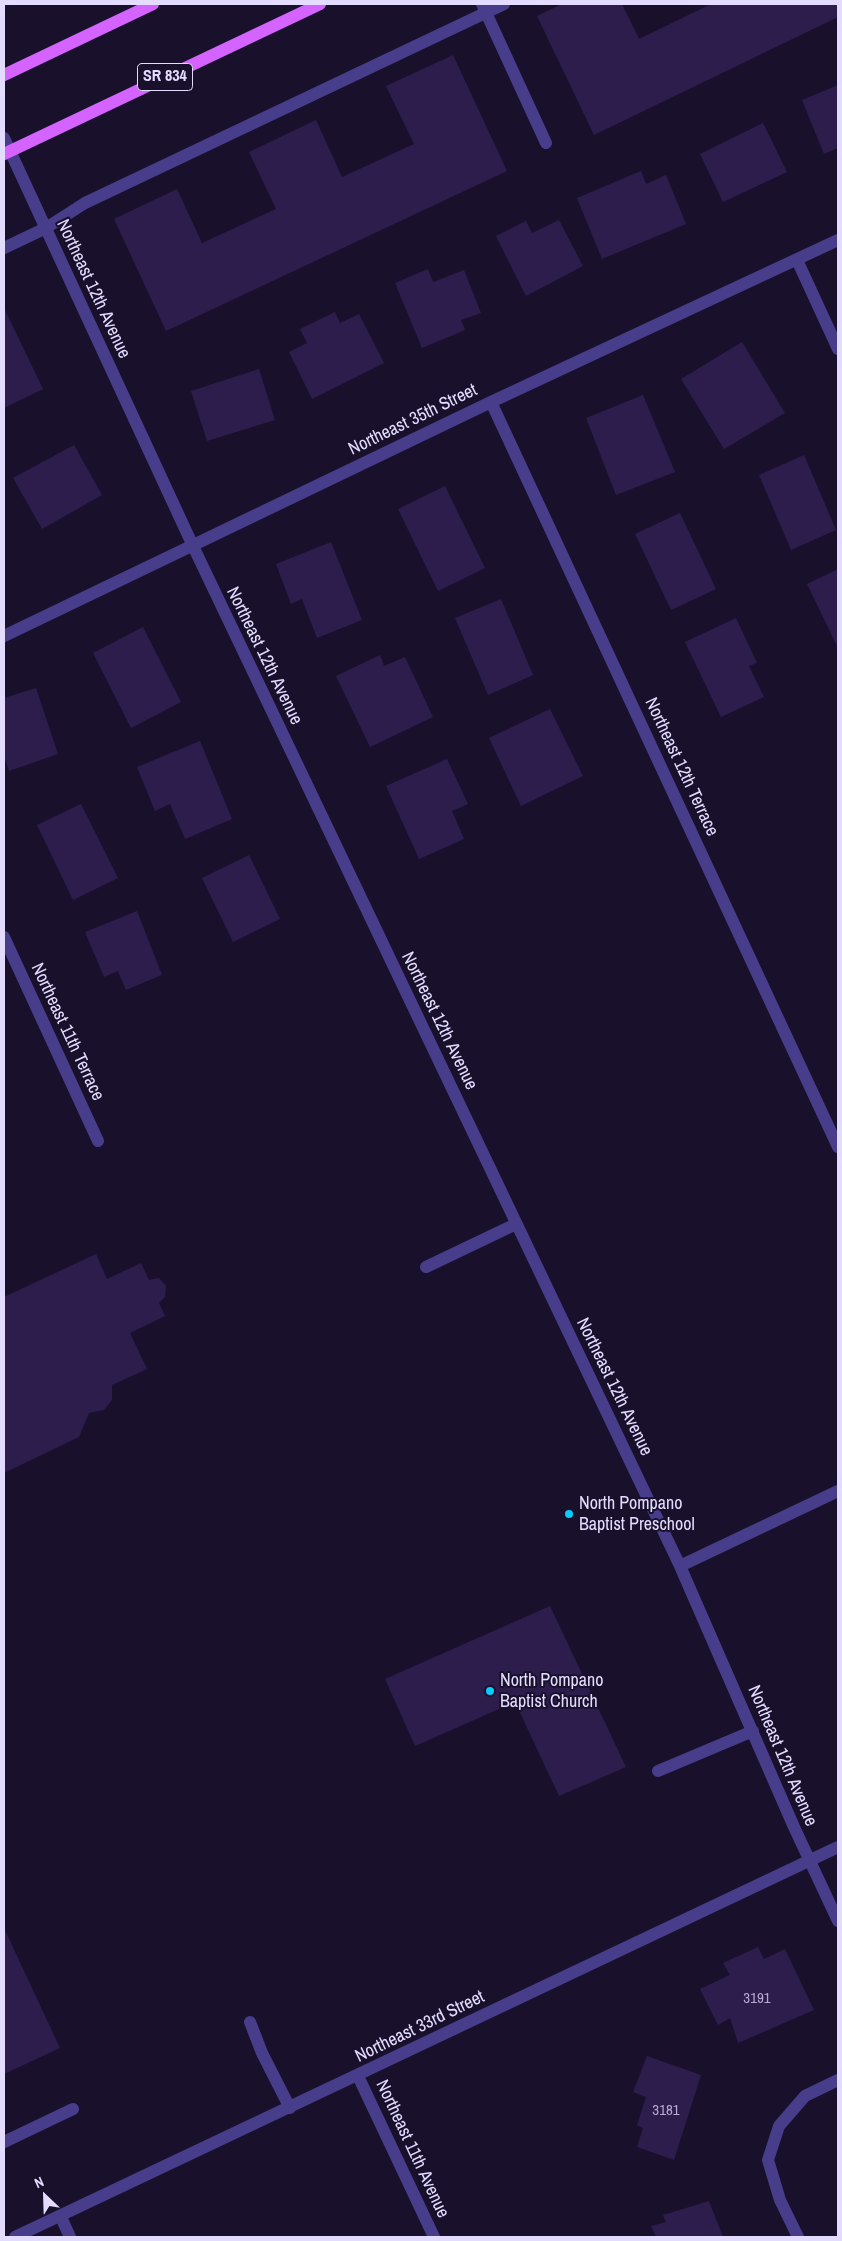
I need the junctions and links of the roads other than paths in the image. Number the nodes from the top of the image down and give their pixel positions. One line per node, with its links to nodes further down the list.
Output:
1 (153, 4): 5 (main road)
2 (320, 4): 8 (main road, SR 834)
3 (504, 4): 4 (street)
4 (484, 8): 7 (street); 9 (street)
5 (4, 75)
6 (4, 138): 8 (street, Northeast 12th Avenue)
7 (546, 143)
8 (7, 153): 9 (street, Northeast 12th Avenue)
9 (46, 228): 11 (street); 15 (street, Northeast 12th Avenue)
10 (838, 240): 12 (street, Northeast 35th Street)
11 (4, 248)
12 (797, 260): 13 (street); 14 (street, Northeast 35th Street)
13 (838, 349)
14 (491, 402): 15 (street, Northeast 35th Street); 19 (street, Northeast 12th Terrace)
15 (193, 546): 16 (street, Northeast 35th Street); 20 (street, Northeast 12th Avenue)
16 (4, 636)
17 (4, 937): 18 (street, Northeast 11th Terrace)
18 (98, 1141)
19 (838, 1147)
20 (516, 1224): 21 (street); 23 (street, Northeast 12th Avenue)
21 (426, 1266)
22 (838, 1491): 23 (street)
23 (680, 1566): 24 (street, Northeast 12th Avenue)
24 (753, 1731): 25 (street); 27 (street, Northeast 12th Avenue)
25 (658, 1771)
26 (838, 1846): 27 (street, Northeast 33rd Street)
27 (809, 1860): 28 (street, Northeast 12th Avenue); 30 (street, Northeast 33rd Street)
28 (838, 1922)
29 (250, 2022): 32 (street)
30 (358, 2076): 32 (street, Northeast 33rd Street); 38 (street, Northeast 11th Avenue)
31 (838, 2080): 39 (street)
32 (290, 2108): 35 (street, Northeast 33rd Street)
33 (73, 2109): 34 (street)
34 (4, 2142)
35 (61, 2216): 36 (street, Northeast 33rd Street); 37 (street)
36 (15, 2237)
37 (70, 2237)
38 (434, 2237)
39 (798, 2237)

